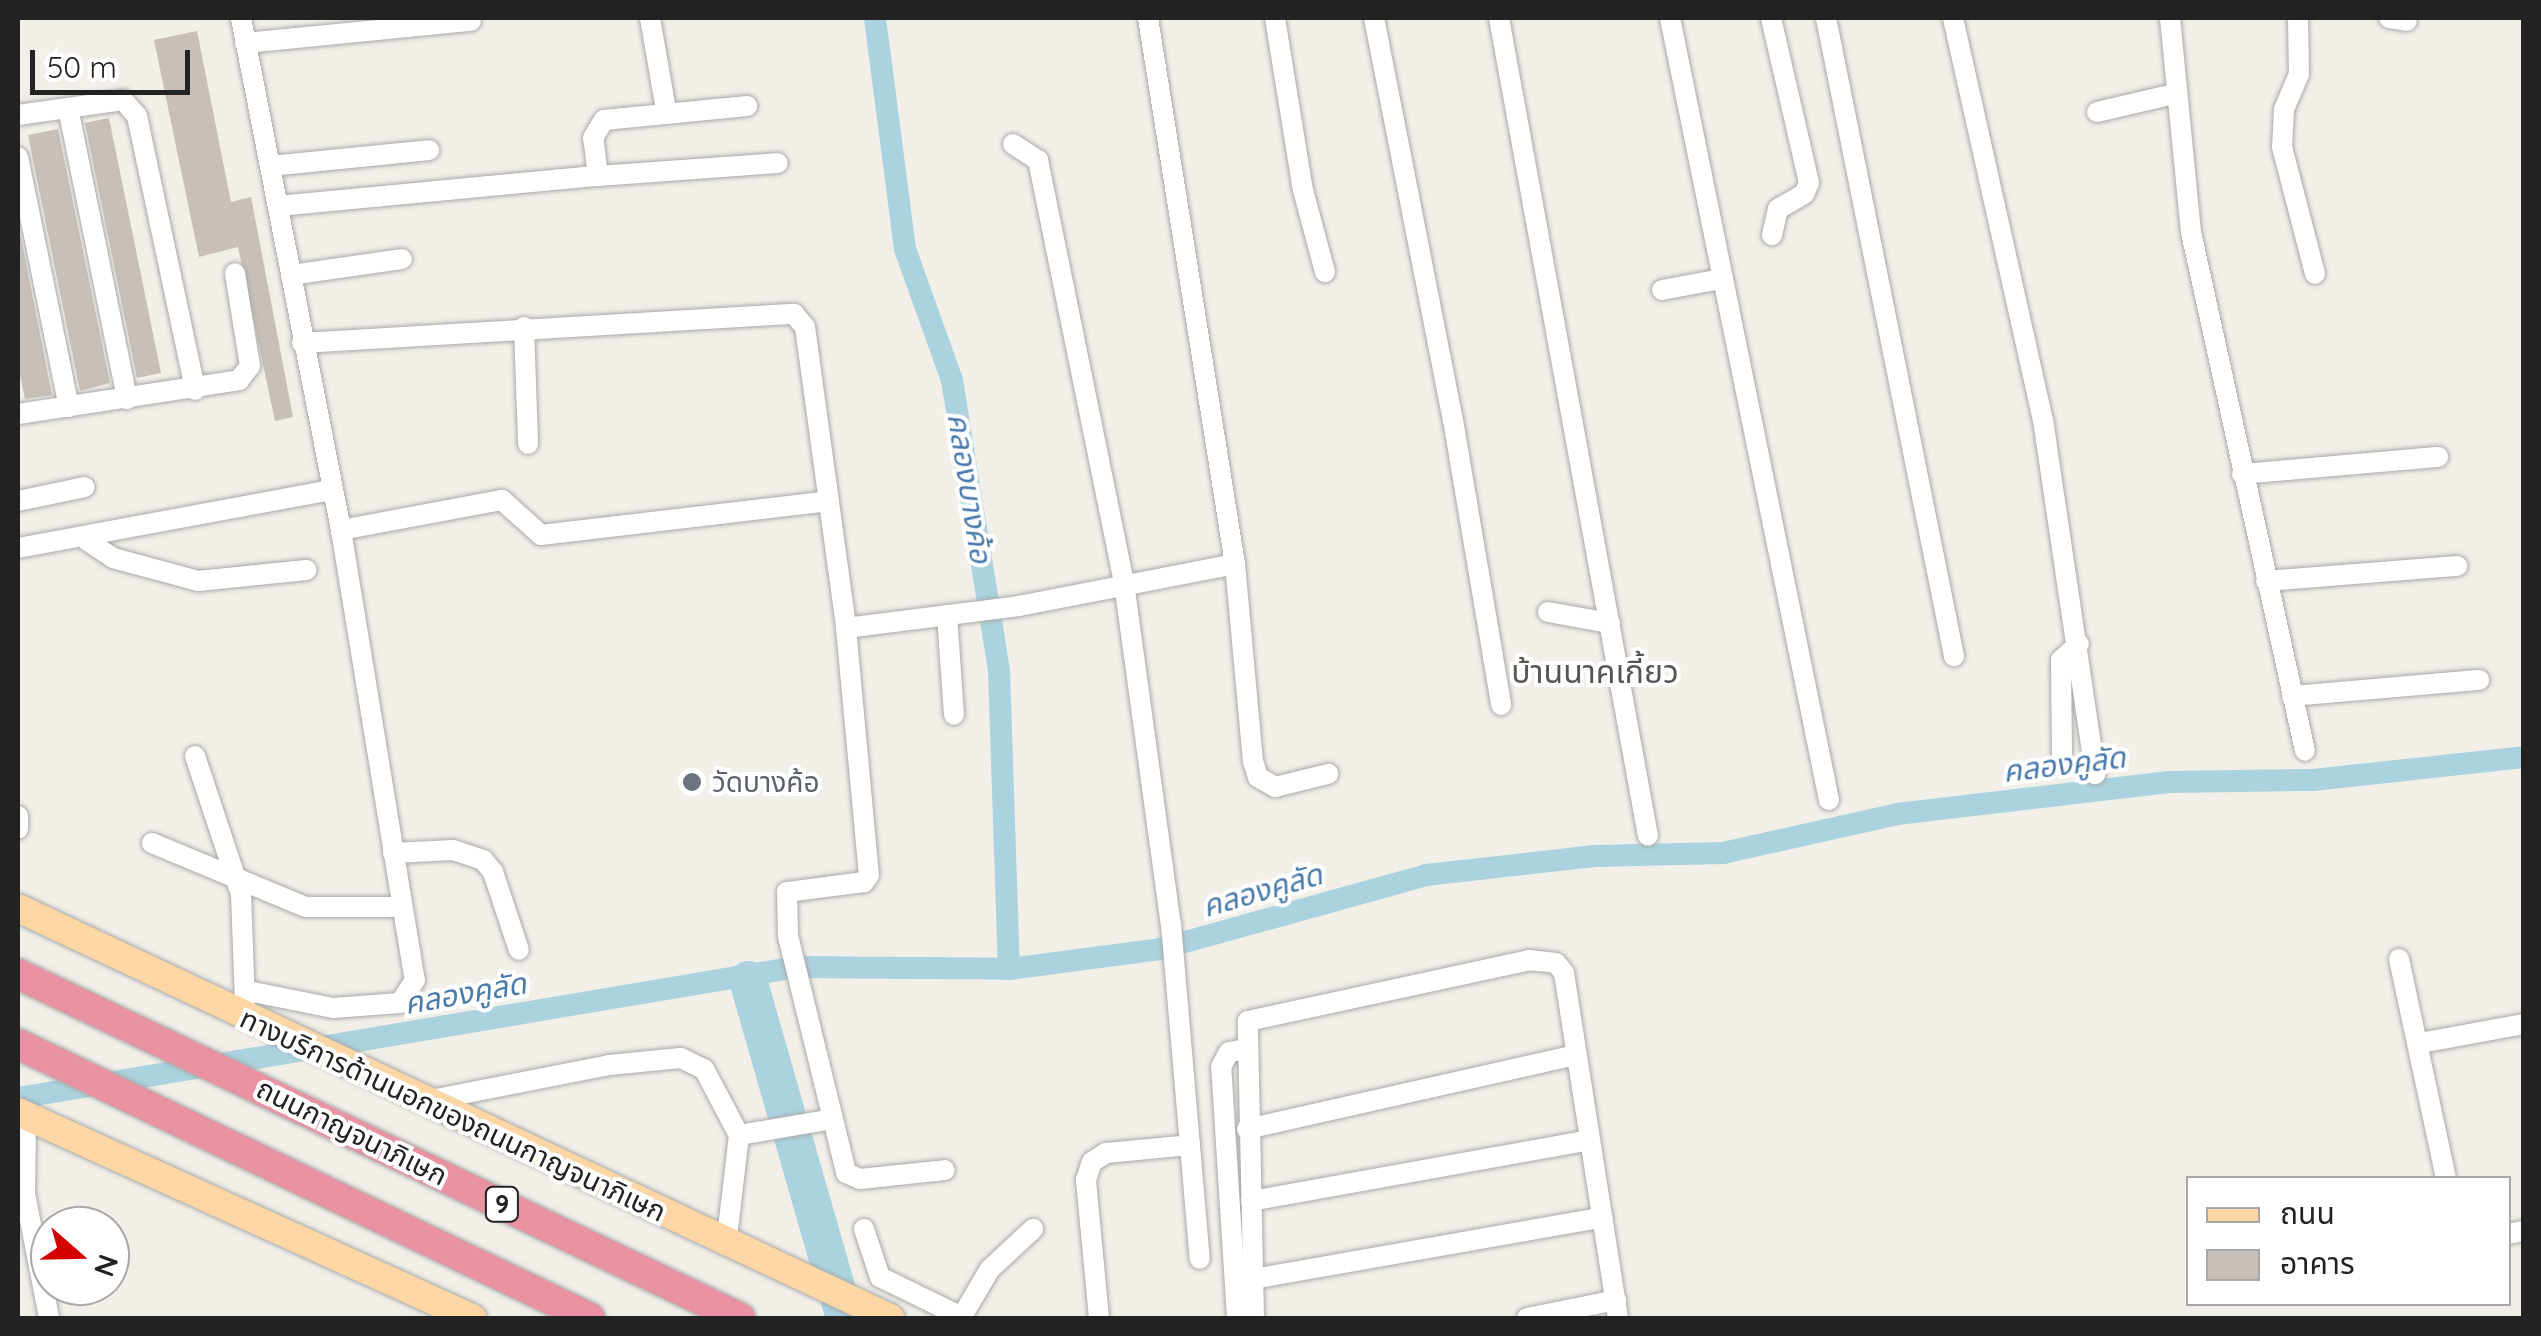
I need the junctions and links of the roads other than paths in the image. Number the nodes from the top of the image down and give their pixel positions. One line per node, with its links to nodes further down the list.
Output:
1 (240, 18): 14 (street)
2 (650, 18): 18 (street)
3 (1148, 18): 52 (street)
4 (1275, 18): 30 (street)
5 (1374, 18): 65 (street)
6 (1498, 18): 59 (street)
7 (1670, 18): 34 (street)
8 (1771, 18): 28 (street)
9 (1826, 18): 62 (street)
10 (1953, 18): 61 (street)
11 (2170, 18): 15 (street)
12 (2298, 18): 32 (street)
13 (471, 21): 14 (street)
14 (245, 43): 25 (street)
15 (2174, 94): 19 (street); 44 (street)
16 (748, 106): 18 (street)
17 (68, 108): 20 (street); 38 (street); 39 (street)
18 (666, 110): 26 (street)
19 (2096, 112)
20 (18, 115)
21 (1013, 144): 56 (street)
22 (430, 150): 25 (street)
23 (18, 157): 40 (street)
24 (778, 163): 26 (street)
25 (270, 166): 27 (street)
26 (598, 176): 27 (street)
27 (278, 206): 33 (street)
28 (1772, 234)
29 (402, 259): 33 (street)
30 (1325, 272)
31 (235, 273): 38 (street)
32 (2315, 274)
33 (291, 276): 37 (street)
34 (1721, 278): 35 (street); 72 (street)
35 (1662, 290)
36 (524, 327): 37 (street); 42 (street); 48 (street)
37 (302, 343): 46 (street)
38 (195, 390): 39 (street)
39 (127, 399): 40 (street)
40 (69, 407): 41 (street)
41 (18, 414)
42 (528, 444)
43 (2438, 457): 44 (street)
44 (2242, 474): 55 (street)
45 (86, 487): 47 (street)
46 (331, 490): 49 (street); 50 (street)
47 (18, 501)
48 (829, 501): 49 (street); 60 (street)
49 (341, 530): 77 (street)
50 (82, 538): 51 (street); 54 (street)
51 (18, 548)
52 (1236, 564): 56 (street); 70 (street)
53 (2457, 566): 55 (street)
54 (306, 570)
55 (2266, 582): 64 (street)
56 (1124, 583): 58 (street); 96 (street)
57 (1548, 612): 59 (street)
58 (947, 615): 60 (street); 66 (street)
59 (1610, 624): 75 (street)
60 (846, 628): 92 (street)
61 (2079, 644): 69 (street); 71 (street)
62 (1954, 656)
63 (2479, 680): 64 (street)
64 (2292, 696): 67 (street)
65 (1501, 705)
66 (954, 716)
67 (2305, 751)
68 (195, 756): 78 (street)
69 (2062, 756)
70 (1328, 774)
71 (2095, 774)
72 (1830, 800)
73 (18, 816): 74 (street)
74 (18, 829)
75 (1648, 836)
76 (152, 844): 78 (street)
77 (393, 853): 79 (street); 81 (street)
78 (237, 878): 79 (street); 84 (street)
79 (401, 907): 84 (street)
80 (18, 908): 84 (main road, ทางบริการด้านนอกของถนนกาญจนาภิเษก)
81 (519, 950)
82 (2399, 959): 86 (street)
83 (18, 974): 112 (highway, ถนนกาญจนาภิเษก / 9)
84 (252, 1011): 90 (main road, ทางบริการด้านนอกของถนนกาญจนาภิเษก)
85 (2524, 1024): 86 (street)
86 (2420, 1043): 98 (street)
87 (24, 1047): 106 (highway)
88 (1246, 1049): 89 (street); 93 (street); 116 (street)
89 (1576, 1055): 93 (street); 95 (street)
90 (426, 1101): 94 (street); 103 (main road, ทางบริการด้านนอกของถนนกาญจนาภิเษก)
91 (22, 1114): 108 (street); 109 (main road)
92 (829, 1120): 94 (street); 97 (street)
93 (1247, 1129): 99 (street)
94 (739, 1135): 103 (street)
95 (1590, 1140): 99 (street); 100 (street)
96 (1190, 1144): 104 (street); 115 (street)
97 (945, 1170)
98 (2446, 1176)
99 (1251, 1201): 105 (street)
100 (1603, 1218): 105 (street); 107 (street)
101 (864, 1229): 114 (street)
102 (1033, 1229): 114 (street)
103 (726, 1245): 113 (main road, ทางบริการด้านนอกของถนนกาญจนาภิเษก)
104 (1200, 1259)
105 (1253, 1280): 117 (street)
106 (506, 1281): 110 (highway); 111 (highway)
107 (1617, 1309): 118 (street)
108 (49, 1318)
109 (473, 1318)
110 (541, 1318)
111 (590, 1318)
112 (740, 1318)
113 (890, 1318)
114 (961, 1318)
115 (1100, 1318)
116 (1237, 1318)
117 (1254, 1318)
118 (1527, 1318)

